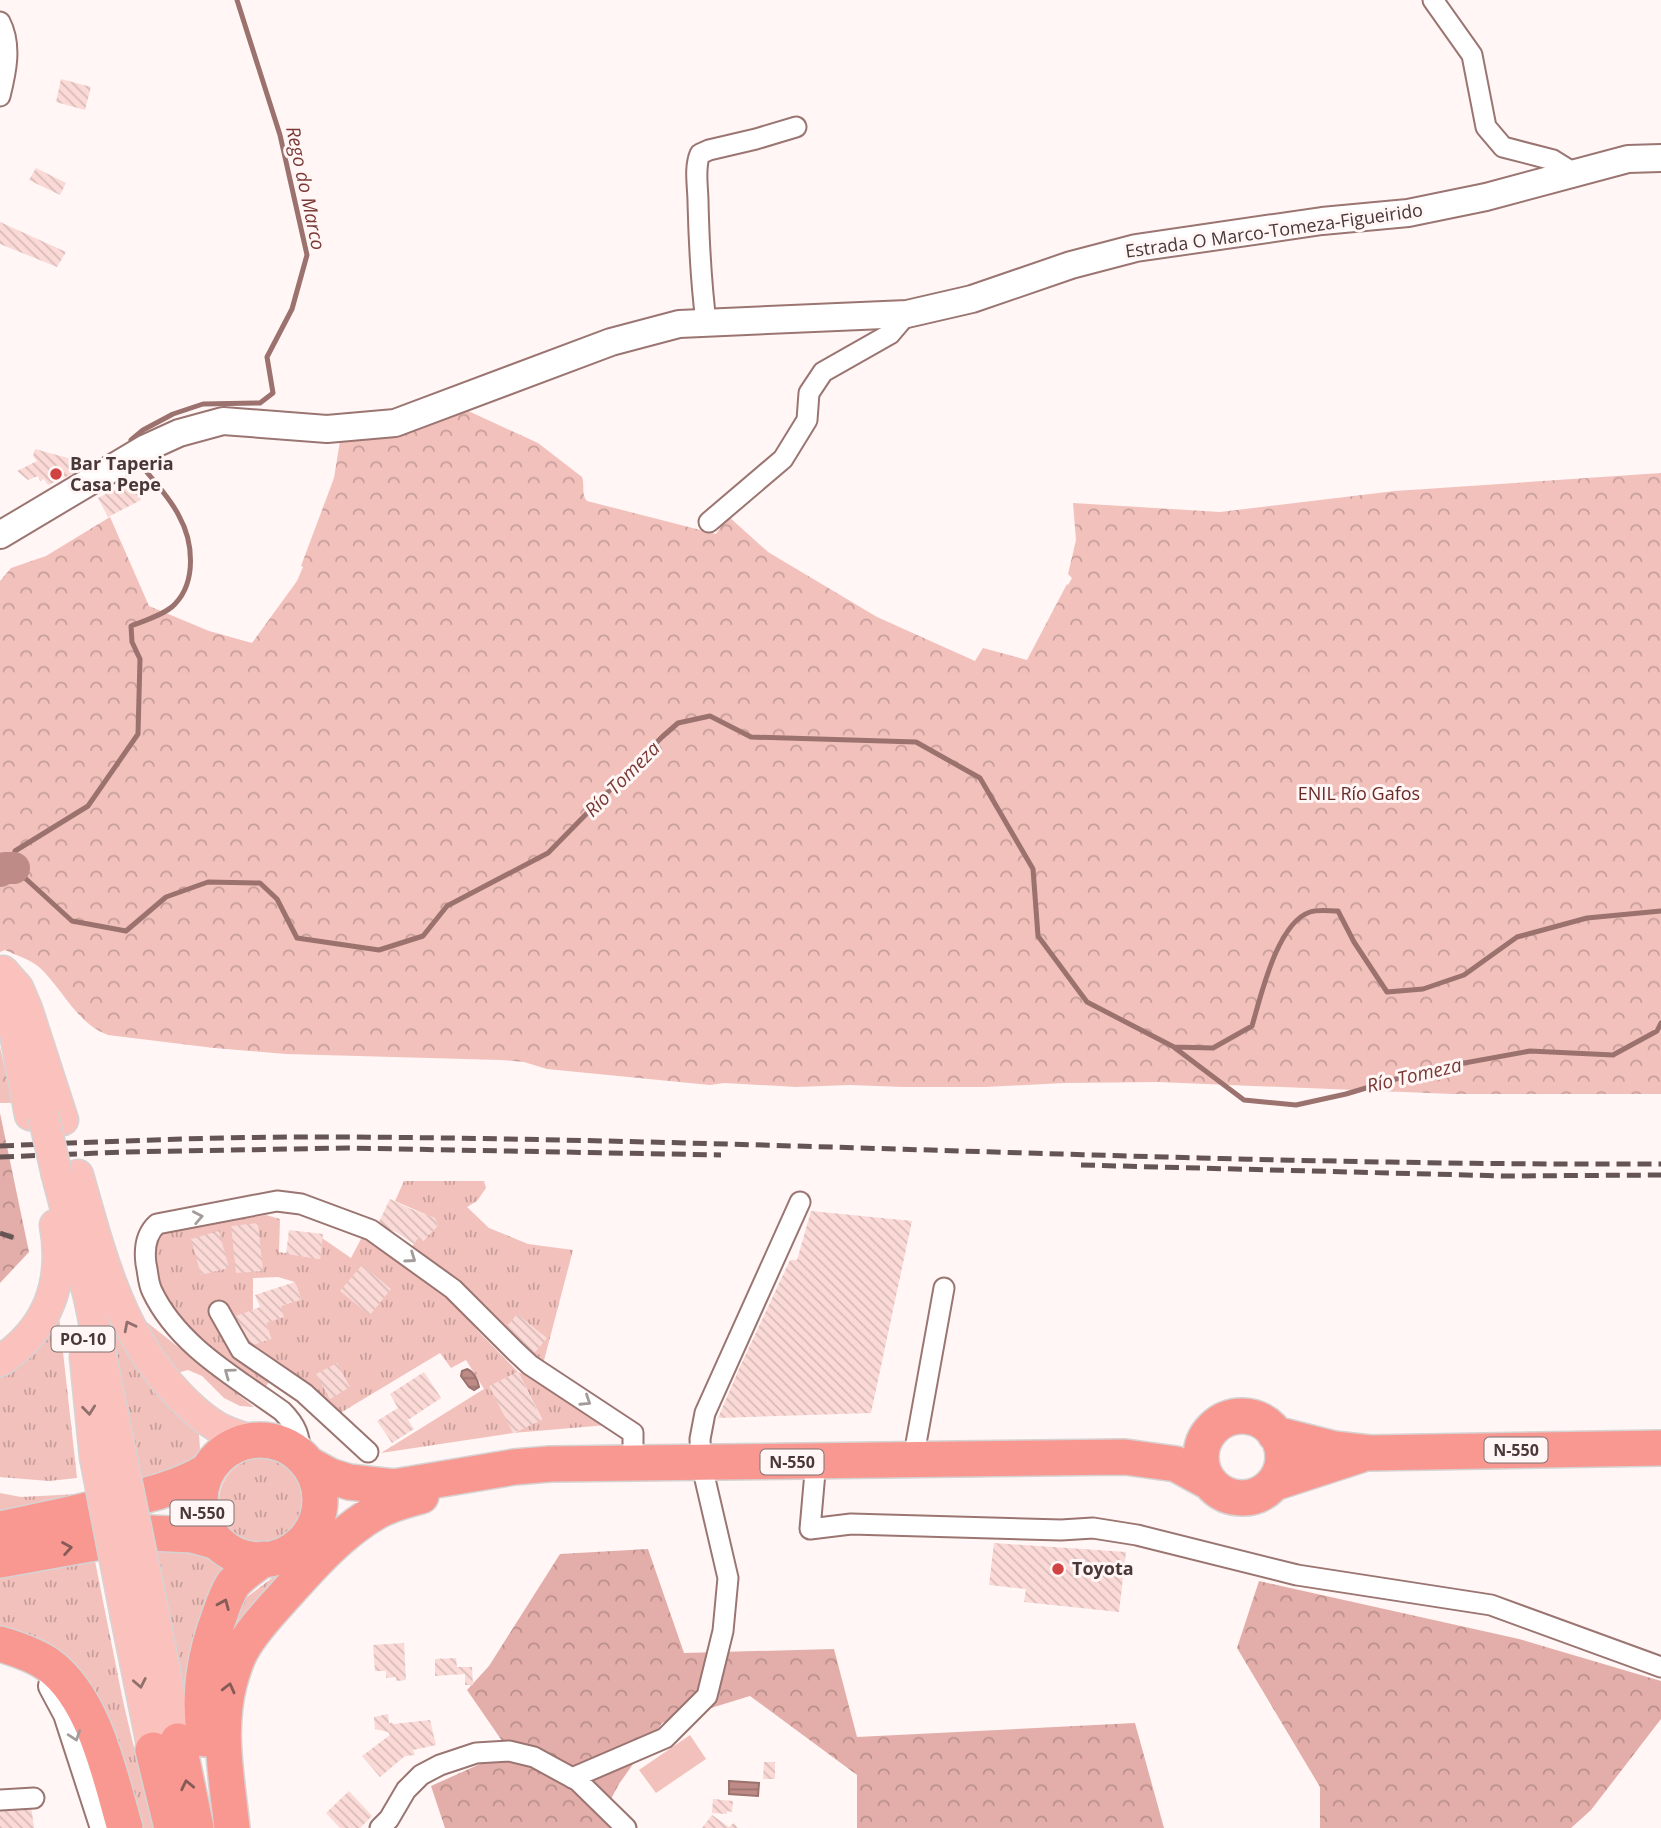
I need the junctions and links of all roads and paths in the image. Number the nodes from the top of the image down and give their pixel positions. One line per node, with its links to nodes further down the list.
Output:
1 (1433, 0): 6 (street)
2 (0, 22): 3 (street)
3 (0, 96)
4 (796, 127): 8 (street)
5 (1661, 158): 6 (street, Estrada O Marco-Tomeza-Figueirido)
6 (1574, 173): 7 (street, Estrada O Marco-Tomeza-Figueirido)
7 (907, 313): 8 (street, Estrada O Marco-Tomeza-Figueirido); 9 (street)
8 (706, 322): 10 (street, Estrada O Marco-Tomeza-Figueirido)
9 (709, 522)
10 (4, 539)
11 (5, 976): 12 (main road)
12 (59, 1174): 16 (main road); 21 (main road, one-way to 12); 43 (main road, PO-10, bridge)
13 (800, 1202): 29 (street)
14 (944, 1288): 26 (street)
15 (219, 1311): 17 (street)
16 (0, 1361)
17 (285, 1381): 18 (street); 23 (street)
18 (271, 1403): 27 (street); 30 (street, one-way to 30)
19 (1210, 1431): 20 (highway, N-550); 25 (highway, N-550); 33 (highway)
20 (1275, 1434): 24 (highway, N-550); 34 (highway)
21 (251, 1440): 27 (highway, N-550); 32 (highway, N-550)
22 (1661, 1448): 24 (highway, N-550)
23 (368, 1452)
24 (1370, 1453): 34 (highway, N-550)
25 (1125, 1457): 26 (highway, N-550); 33 (highway, N-550)
26 (913, 1460): 28 (highway, N-550)
27 (305, 1461): 35 (highway, N-550); 38 (highway)
28 (816, 1461): 29 (highway, N-550); 42 (street)
29 (701, 1462): 30 (highway, N-550); 44 (street)
30 (633, 1463): 31 (highway, N-550)
31 (514, 1467): 35 (highway, N-550); 52 (highway, one-way to 31)
32 (207, 1471): 36 (highway, N-550); 37 (highway, N-550)
33 (1209, 1482): 34 (highway, N-550)
34 (1273, 1483)
35 (394, 1488): 38 (highway, N-550)
36 (0, 1529)
37 (217, 1542): 39 (highway, N-550); 40 (highway, N-550, one-way to 37)
38 (302, 1542): 39 (highway, N-550)
39 (263, 1559): 51 (highway, one-way to 39)
40 (0, 1560)
41 (3, 1645): 47 (street, one-way to 47); 48 (highway)
42 (1661, 1667)
43 (165, 1746): 49 (highway, PO-10); 50 (highway, PO-10, one-way to 43)
44 (572, 1778): 53 (street); 54 (street)
45 (34, 1798): 46 (street)
46 (0, 1800)
47 (104, 1828)
48 (125, 1828)
49 (172, 1828)
50 (196, 1828)
51 (223, 1828)
52 (232, 1828)
53 (380, 1828)
54 (626, 1828)

